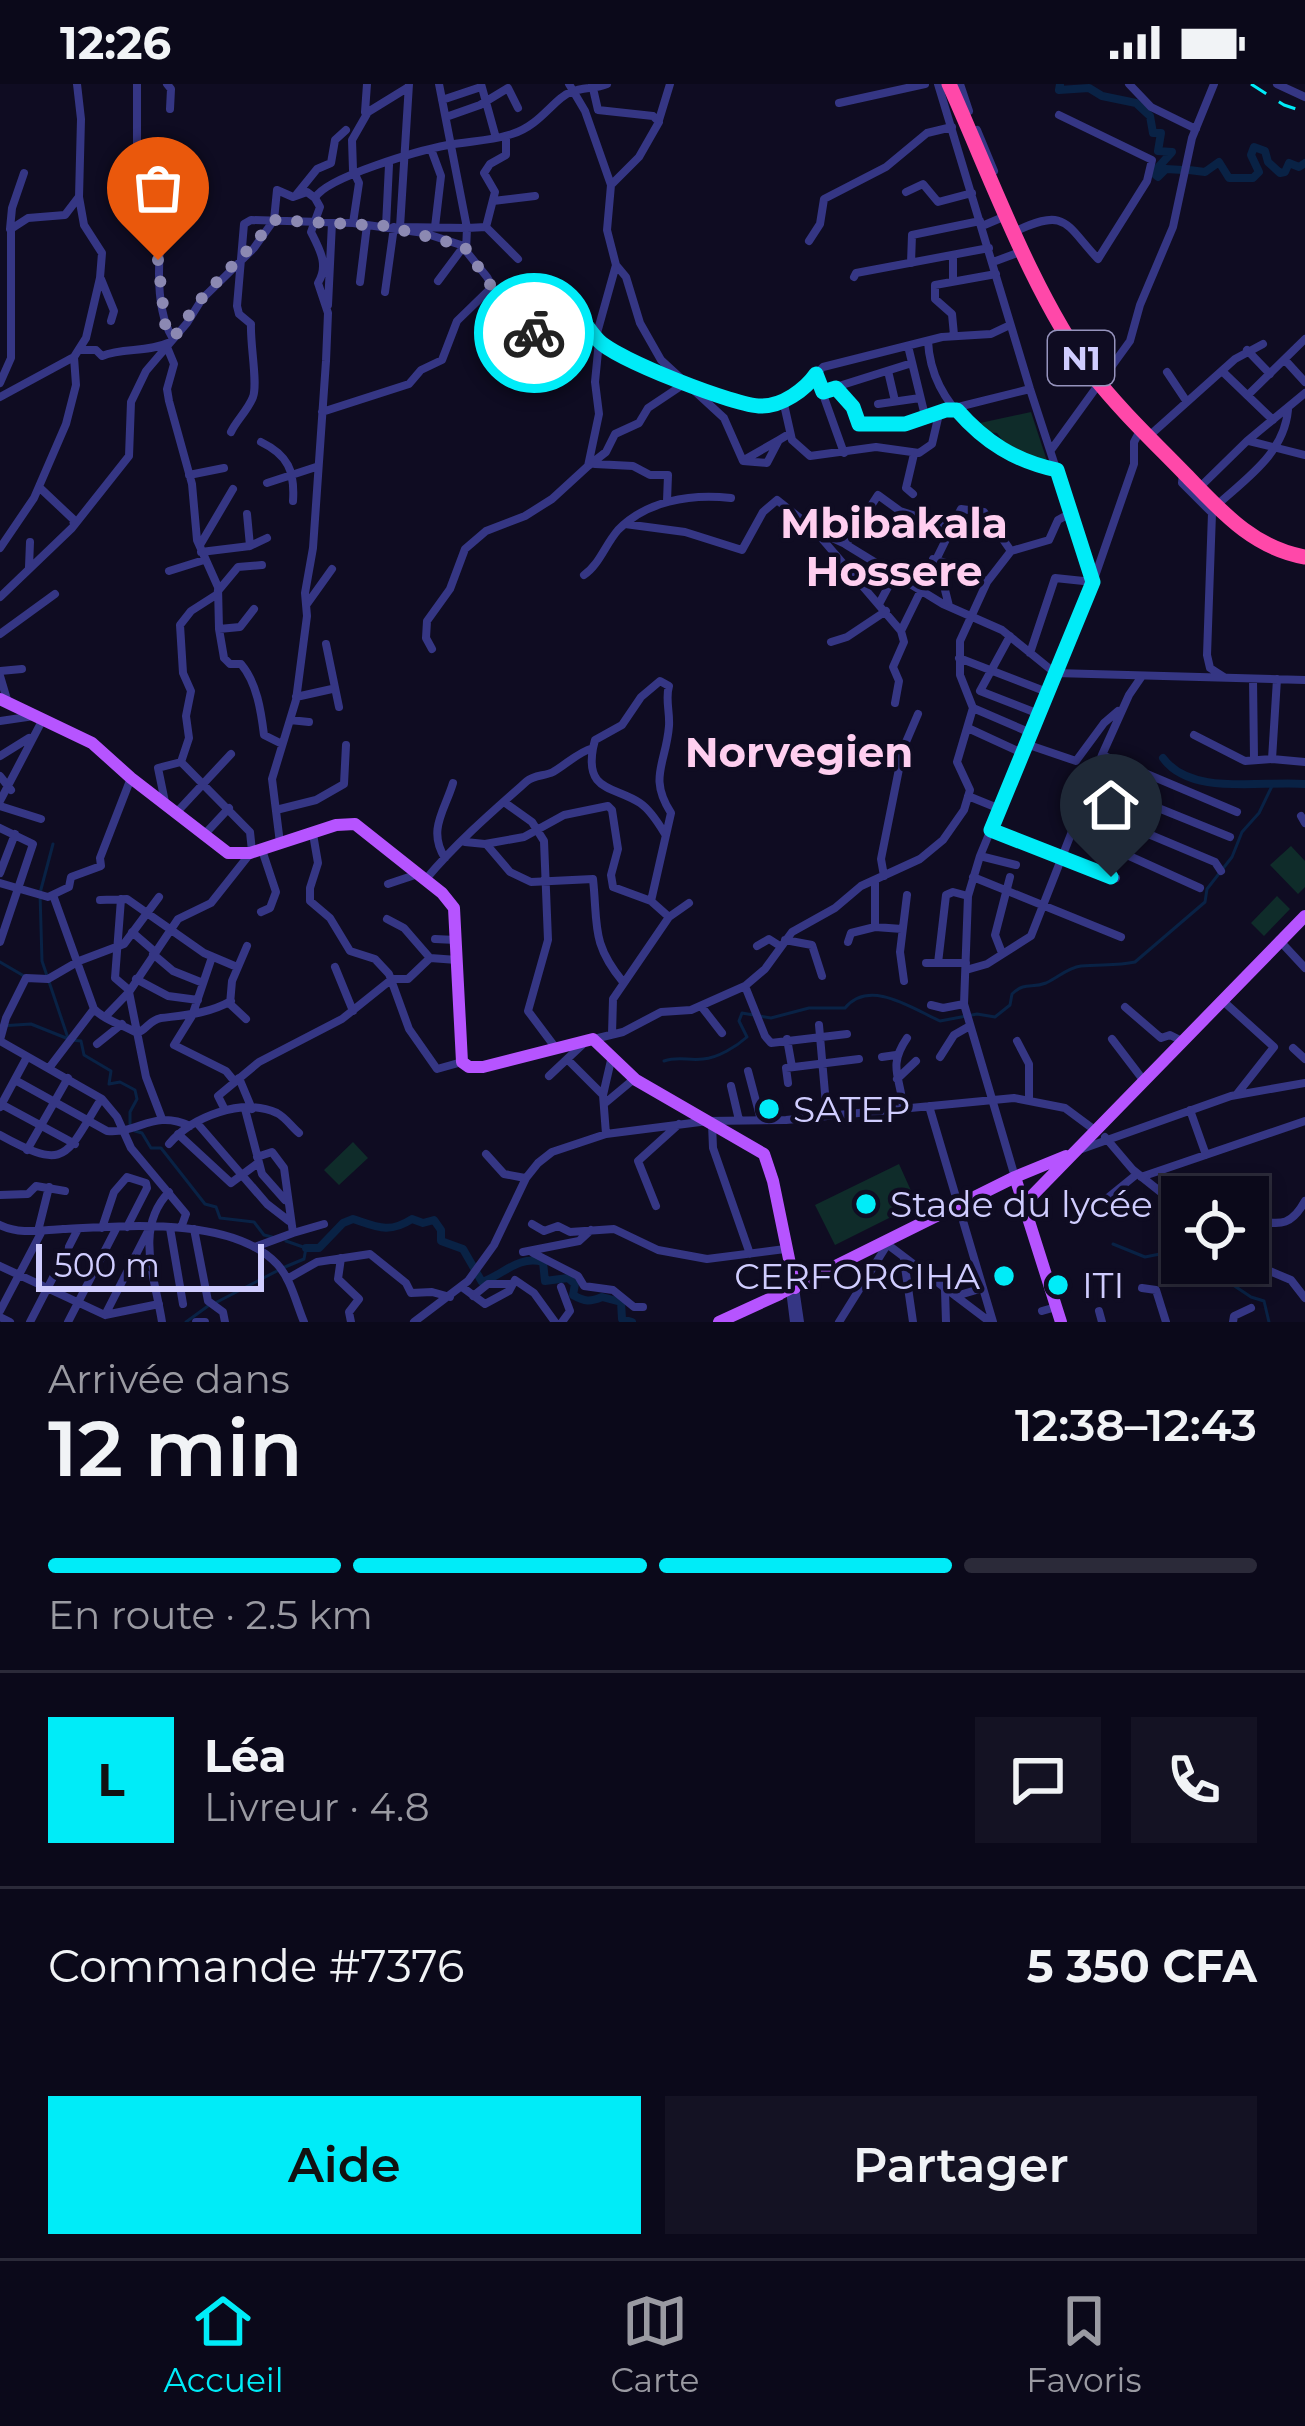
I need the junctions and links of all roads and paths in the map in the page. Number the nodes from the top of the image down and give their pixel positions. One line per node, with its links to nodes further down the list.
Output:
1 (77, 84): 47 (street)
2 (137, 84): 87 (street)
3 (167, 84): 25 (street)
4 (367, 84): 27 (street)
5 (439, 84): 20 (street)
6 (608, 84): 17 (street)
7 (670, 84): 31 (street)
8 (925, 84): 22 (street)
9 (938, 84): 30 (street)
10 (950, 84): 30 (highway, N1)
11 (960, 84): 41 (street)
12 (1129, 84): 32 (street)
13 (1214, 84): 32 (street)
14 (1277, 84): 19 (street)
15 (481, 85): 20 (street); 21 (street)
16 (408, 86): 27 (street); 37 (street)
17 (592, 87): 18 (street); 23 (street)
18 (570, 88): 26 (street); 34 (street)
19 (1305, 97)
20 (442, 100): 29 (street)
21 (485, 101): 24 (street); 29 (street); 34 (street)
22 (838, 103)
23 (596, 105): 26 (street); 31 (street)
24 (518, 108)
25 (170, 109)
26 (585, 111): 42 (street)
27 (367, 115): 40 (street)
28 (1059, 115): 55 (street)
29 (446, 117): 35 (street)
30 (955, 119): 41 (highway, N1); 44 (street); 62 (street)
31 (659, 122): 42 (street)
32 (1196, 129): 99 (street)
33 (346, 130): 45 (street)
34 (501, 137): 35 (street); 49 (street)
35 (453, 144): 36 (street); 60 (street)
36 (430, 149): 37 (street); 58 (street)
37 (404, 158): 38 (street); 58 (street)
38 (389, 165): 40 (street); 57 (street)
39 (24, 173): 61 (street)
40 (357, 175): 48 (street); 53 (street)
41 (992, 179): 55 (highway, N1)
42 (611, 185): 71 (street)
43 (906, 192): 44 (street)
44 (972, 193): 54 (street)
45 (295, 196): 48 (street); 50 (street)
46 (535, 196): 49 (street)
47 (79, 197): 61 (street); 74 (street)
48 (315, 197): 51 (street)
49 (494, 201): 59 (street)
50 (274, 220): 51 (street); 67 (street); 67 (street)
51 (317, 222): 52 (street); 80 (street)
52 (332, 223): 53 (street); 80 (street)
53 (353, 223): 56 (street)
54 (981, 223): 55 (street); 64 (street); 69 (street)
55 (1012, 223): 65 (highway, N1)
56 (367, 225): 57 (street); 77 (street)
57 (390, 226): 63 (street); 79 (street)
58 (432, 227): 60 (street); 63 (street)
59 (486, 227): 60 (street); 68 (street)
60 (467, 228): 63 (street)
61 (11, 230): 101 (street)
62 (809, 241)
63 (464, 246): 75 (street); 78 (street)
64 (988, 248): 66 (street); 70 (street)
65 (1024, 250): 70 (street); 99 (highway, N1)
66 (953, 255): 69 (street); 76 (street)
67 (243, 258): 87 (street); 120 (street)
68 (518, 259)
69 (911, 262): 73 (street)
70 (993, 262): 72 (street)
71 (616, 265): 84 (street); 103 (street)
72 (996, 274): 76 (street); 82 (street)
73 (854, 277)
74 (100, 278): 81 (street); 91 (street)
75 (438, 281)
76 (953, 281): 83 (street)
77 (360, 282)
78 (491, 287): 84 (street); 116 (street)
79 (385, 292)
80 (328, 309): 116 (street)
81 (111, 321)
82 (1010, 325): 83 (street); 104 (street)
83 (953, 335): 86 (street)
84 (598, 338): 103 (street); 132 (street)
85 (1305, 339): 92 (street)
86 (928, 341): 89 (street); 115 (street)
87 (170, 342): 91 (street); 137 (street); 151 (street)
88 (1263, 344): 90 (street)
89 (908, 346): 93 (street); 97 (street)
90 (1247, 350): 95 (street); 98 (street)
91 (77, 354): 108 (street); 140 (street)
92 (1285, 360): 98 (street); 100 (street)
93 (912, 364): 94 (street); 109 (street)
94 (888, 370): 102 (street); 111 (street)
95 (1222, 371): 107 (street); 112 (street)
96 (1167, 372): 112 (street)
97 (816, 374): 105 (street); 110 (street)
98 (1270, 374): 107 (street)
99 (1099, 382): 121 (highway, N1); 126 (street)
100 (1305, 382)
101 (0, 383)
102 (836, 388): 105 (street); 118 (street)
103 (695, 389): 110 (street); 131 (street); 132 (street)
104 (1030, 389): 115 (street); 126 (street)
105 (823, 392): 128 (street)
106 (1305, 393): 114 (street)
107 (1248, 395): 119 (street)
108 (0, 397)
109 (920, 398): 111 (street); 118 (street)
110 (783, 400): 122 (street)
111 (895, 401): 113 (street)
112 (1187, 403): 121 (street)
113 (878, 404)
114 (1288, 408): 119 (street); 127 (street)
115 (957, 410): 117 (street); 135 (street)
116 (322, 412): 133 (street)
117 (939, 414): 118 (street); 129 (street)
118 (926, 420)
119 (1274, 420): 124 (street)
120 (231, 432)
121 (1144, 433): 136 (highway, N1); 172 (street)
122 (789, 434): 123 (street); 128 (street)
123 (779, 440): 131 (street); 131 (street)
124 (1247, 441): 127 (street); 141 (street)
125 (261, 442): 138 (street)
126 (1051, 452): 135 (street)
127 (1273, 452): 130 (street); 147 (street)
128 (844, 453): 129 (street)
129 (914, 454): 143 (street)
130 (1298, 454)
131 (743, 461)
132 (592, 465): 146 (street); 188 (street)
133 (316, 467): 138 (street); 177 (street)
134 (224, 468): 137 (street)
135 (1057, 470): 149 (street)
136 (1184, 472): 141 (highway, N1); 196 (street)
137 (189, 475): 161 (street)
138 (294, 476): 139 (street); 145 (street)
139 (267, 483)
140 (39, 488): 151 (street); 159 (street)
141 (1199, 488): 147 (highway, N1)
142 (233, 489): 161 (street)
143 (913, 494)
144 (731, 498): 146 (street)
145 (292, 501)
146 (667, 501): 150 (street)
147 (1216, 506): 162 (highway, N1)
148 (247, 514): 157 (street)
149 (1069, 514): 160 (street); 172 (street)
150 (625, 524): 153 (street); 169 (street)
151 (74, 525): 165 (street)
152 (952, 528): 156 (street); 160 (street); 163 (street)
153 (818, 531): 156 (street); 178 (street)
154 (267, 538): 157 (street)
155 (30, 542): 165 (street)
156 (845, 544): 168 (street)
157 (250, 546): 161 (street)
158 (1288, 547): 162 (street)
159 (0, 548)
160 (1012, 548): 171 (street)
161 (202, 552): 167 (street); 174 (street)
162 (1305, 553)
163 (933, 560): 170 (street); 171 (street)
164 (262, 565): 174 (street)
165 (29, 568): 176 (street)
166 (332, 569): 177 (street)
167 (170, 571)
168 (896, 574): 173 (street); 178 (street)
169 (584, 575)
170 (927, 575): 173 (street); 179 (street)
171 (987, 582): 181 (street)
172 (1093, 582): 189 (street); 193 (street)
173 (922, 589): 179 (street); 184 (street)
174 (218, 593): 182 (street); 227 (street)
175 (55, 594): 183 (street)
176 (0, 596)
177 (307, 604): 202 (street)
178 (882, 608): 184 (street); 186 (street)
179 (951, 608): 181 (street)
180 (254, 609): 182 (street)
181 (969, 618): 185 (street); 190 (street)
182 (219, 629): 218 (street)
183 (3, 631)
184 (901, 631): 204 (street)
185 (1010, 636): 189 (street); 192 (street)
186 (831, 642)
187 (326, 644): 200 (street)
188 (432, 649)
189 (1030, 653): 193 (street)
190 (959, 658): 192 (street); 207 (street)
191 (22, 669): 194 (street)
192 (989, 672): 201 (street); 209 (street)
193 (1055, 673): 195 (street); 201 (street)
194 (0, 674): 203 (street)
195 (1143, 674): 196 (street); 206 (street)
196 (1226, 679): 197 (street)
197 (1253, 679): 198 (street); 225 (street)
198 (1277, 679): 199 (street); 226 (street)
199 (1305, 680)
200 (332, 689): 202 (street); 205 (street)
201 (1047, 692): 209 (street)
202 (296, 697): 211 (street)
203 (4, 701): 210 (main road)
204 (895, 703)
205 (338, 707)
206 (1123, 707): 221 (street); 223 (street)
207 (973, 708): 214 (street); 215 (street)
208 (918, 714): 263 (street)
209 (1039, 714): 215 (street)
210 (40, 717): 212 (street); 217 (street); 229 (main road)
211 (290, 720): 213 (street); 218 (street)
212 (0, 721)
213 (309, 722)
214 (970, 729): 221 (street); 234 (street)
215 (1031, 734): 221 (street)
216 (1195, 735): 225 (street)
217 (31, 737): 224 (street); 233 (street)
218 (282, 744): 241 (street)
219 (346, 745): 241 (street)
220 (593, 748): 235 (street); 250 (street); 250 (street)
221 (1024, 749): 240 (street)
222 (231, 754): 231 (street)
223 (1102, 755): 230 (street); 242 (street)
224 (0, 756)
225 (1254, 759): 226 (street)
226 (1273, 759): 228 (street)
227 (182, 762): 231 (street); 239 (street)
228 (1305, 762)
229 (130, 778): 239 (main road); 273 (street)
230 (1094, 782): 238 (street); 252 (street)
231 (200, 783): 237 (street); 239 (street)
232 (453, 783): 256 (street)
233 (6, 784): 236 (street)
234 (968, 796): 240 (street); 263 (street)
235 (504, 802): 245 (street); 253 (street)
236 (0, 804): 243 (street)
237 (230, 808): 251 (street); 255 (street)
238 (1084, 808): 247 (street); 259 (street)
239 (171, 809): 251 (main road)
240 (1000, 809): 246 (street)
241 (276, 810): 254 (street)
242 (1237, 812)
243 (41, 819)
244 (0, 828): 248 (street)
245 (539, 830): 253 (street); 266 (street); 279 (street)
246 (991, 830): 257 (street); 264 (street)
247 (1074, 831): 257 (street); 270 (street)
248 (14, 834): 258 (street); 271 (street)
249 (313, 834): 254 (main road); 260 (street); 261 (main road)
250 (665, 834): 279 (street)
251 (203, 836): 255 (main road)
252 (1230, 837)
253 (474, 843): 256 (street); 266 (street)
254 (280, 845): 255 (main road)
255 (255, 852): 283 (street); 289 (street)
256 (445, 858): 261 (street)
257 (1063, 858): 265 (street); 281 (street)
258 (1, 868)
259 (1221, 871)
260 (313, 876): 268 (street); 315 (street)
261 (422, 877): 269 (street); 294 (main road)
262 (1010, 877): 272 (street)
263 (880, 878): 287 (street); 297 (street)
264 (974, 878): 272 (street); 275 (street)
265 (1115, 878)
266 (548, 881): 317 (street); 349 (street)
267 (0, 883): 271 (street)
268 (326, 884)
269 (388, 884)
270 (1200, 887)
271 (18, 889): 273 (street); 292 (street)
272 (1005, 889): 281 (street); 301 (street)
273 (53, 895): 306 (street)
274 (907, 896): 288 (street)
275 (968, 896): 308 (street); 309 (street)
276 (159, 898): 282 (street)
277 (121, 899): 278 (street); 282 (street); 298 (street)
278 (100, 900)
279 (651, 901): 285 (street)
280 (689, 902): 285 (street)
281 (1046, 906): 291 (street); 301 (street)
282 (148, 911): 289 (street); 290 (street)
283 (261, 912)
284 (1305, 916): 295 (main road)
285 (669, 917): 317 (street)
286 (387, 919): 304 (street)
287 (875, 927): 288 (street); 296 (street)
288 (902, 929): 316 (street)
289 (171, 930): 302 (street); 303 (street)
290 (132, 932): 298 (street); 302 (street)
291 (1121, 937)
292 (1, 938)
293 (435, 939): 294 (street)
294 (457, 940): 305 (main road)
295 (1282, 940): 312 (street); 323 (main road)
296 (848, 942)
297 (783, 943): 300 (street); 313 (street); 319 (street)
298 (118, 945): 306 (street); 320 (street)
299 (247, 946): 310 (street)
300 (757, 946)
301 (1000, 948): 309 (street)
302 (154, 952): 314 (street); 318 (street)
303 (212, 957): 310 (street); 318 (street)
304 (430, 958): 305 (street); 315 (street)
305 (457, 960): 360 (main road)
306 (79, 961): 327 (street); 333 (street)
307 (926, 963): 308 (street)
308 (938, 963): 309 (street)
309 (966, 966): 331 (street)
310 (237, 967): 322 (street)
311 (335, 967): 328 (street)
312 (1305, 968)
313 (822, 976)
314 (136, 979): 320 (street); 321 (street)
315 (392, 979): 328 (street); 360 (street)
316 (904, 981)
317 (623, 982): 338 (street)
318 (203, 983): 321 (street)
319 (745, 986): 325 (street); 344 (street)
320 (129, 991): 330 (street); 336 (street)
321 (198, 1000): 329 (street)
322 (230, 1001): 329 (street); 332 (street)
323 (1223, 1001): 347 (main road); 376 (street)
324 (932, 1005): 331 (street)
325 (700, 1006): 337 (street); 338 (street)
326 (1125, 1007): 347 (street)
327 (94, 1009): 330 (street); 363 (street)
328 (353, 1011): 370 (street)
329 (192, 1016): 336 (street); 370 (street)
330 (105, 1017): 334 (street)
331 (966, 1017): 355 (street); 379 (street)
332 (246, 1019)
333 (3, 1021): 345 (street)
334 (121, 1023): 336 (street); 348 (street)
335 (819, 1025): 340 (street)
336 (136, 1028): 389 (street)
337 (722, 1033)
338 (611, 1034): 342 (street)
339 (847, 1034): 340 (street)
340 (820, 1038): 344 (street); 361 (street)
341 (907, 1038): 351 (street)
342 (590, 1039): 349 (main road); 352 (main road); 358 (street)
343 (1112, 1039): 371 (street)
344 (787, 1040): 362 (street)
345 (0, 1041): 353 (street)
346 (1018, 1041): 378 (street)
347 (1183, 1042): 371 (main road)
348 (97, 1044)
349 (555, 1047): 360 (main road)
350 (1293, 1048): 357 (street)
351 (896, 1055): 354 (street); 367 (street)
352 (612, 1056): 368 (main road); 375 (street)
353 (27, 1057): 363 (street); 369 (street)
354 (882, 1057)
355 (940, 1057)
356 (860, 1059): 361 (street)
357 (1305, 1059)
358 (568, 1060): 365 (street); 375 (street)
359 (916, 1061): 367 (street)
360 (462, 1063)
361 (823, 1064): 362 (street); 388 (street)
362 (792, 1067): 372 (street)
363 (49, 1068): 366 (street)
364 (748, 1071): 392 (street)
365 (549, 1076)
366 (68, 1078): 377 (street); 380 (street)
367 (898, 1078): 383 (street)
368 (634, 1079): 386 (street); 394 (main road)
369 (15, 1080): 380 (street); 381 (street)
370 (237, 1080): 384 (street); 385 (street)
371 (1144, 1081): 400 (main road)
372 (788, 1083)
373 (1304, 1085): 376 (street)
374 (730, 1086): 391 (street)
375 (603, 1095): 386 (street)
376 (1236, 1095): 387 (street)
377 (102, 1099): 390 (street); 398 (street)
378 (1028, 1099): 379 (street); 400 (street)
379 (991, 1100): 382 (street); 413 (street)
380 (55, 1102): 390 (street); 397 (street)
381 (1, 1106): 397 (street)
382 (928, 1106): 383 (street); 426 (street)
383 (903, 1108): 388 (street)
384 (248, 1109): 385 (street); 399 (street); 410 (street)
385 (225, 1110): 396 (street)
386 (602, 1110): 402 (street)
387 (1190, 1110): 400 (street); 409 (street)
388 (827, 1116): 392 (street)
389 (162, 1119): 396 (street); 398 (street)
390 (88, 1120): 398 (street); 404 (street)
391 (740, 1120): 392 (street); 394 (street)
392 (761, 1120)
393 (1304, 1120): 409 (street)
394 (710, 1122): 395 (street); 446 (main road); 447 (street)
395 (680, 1124): 402 (street); 427 (street)
396 (193, 1125): 401 (street); 412 (street)
397 (41, 1126): 404 (street); 406 (street)
398 (128, 1129): 417 (street)
399 (299, 1133)
400 (1098, 1133): 407 (main road); 411 (street)
401 (178, 1134): 405 (street); 412 (street)
402 (606, 1134): 414 (street)
403 (0, 1135): 406 (street)
404 (75, 1144): 406 (street)
405 (169, 1144)
406 (27, 1150)
407 (1078, 1150): 413 (main road); 425 (main road)
408 (486, 1154): 414 (street)
409 (1206, 1155): 411 (street)
410 (258, 1160): 412 (street); 422 (street); 422 (street)
411 (1139, 1175): 418 (street); 421 (street)
412 (242, 1177): 428 (street)
413 (1015, 1177): 425 (main road); 426 (main road)
414 (526, 1178): 458 (street)
415 (49, 1187): 416 (street); 419 (street); 441 (street)
416 (65, 1190)
417 (169, 1192): 424 (street); 436 (street)
418 (1161, 1192)
419 (0, 1195)
420 (142, 1198): 424 (street); 433 (street); 434 (street)
421 (1106, 1200)
422 (286, 1201): 428 (street)
423 (1305, 1201): 429 (street)
424 (157, 1204): 439 (street)
425 (1024, 1204): 490 (main road)
426 (958, 1205): 443 (main road); 460 (street)
427 (656, 1206)
428 (289, 1221): 442 (street)
429 (1269, 1221)
430 (324, 1224): 442 (street)
431 (532, 1224): 440 (street)
432 (4, 1227): 441 (street); 444 (street)
433 (122, 1227): 434 (street); 439 (street); 470 (street)
434 (102, 1228): 437 (street)
435 (170, 1228): 436 (street); 439 (street); 469 (street)
436 (181, 1228): 438 (street)
437 (79, 1229): 441 (street); 463 (street)
438 (194, 1229): 445 (street); 479 (street)
439 (148, 1230): 468 (street); 474 (street)
440 (591, 1230): 447 (street); 471 (street)
441 (40, 1231): 453 (street)
442 (286, 1236): 445 (street)
443 (885, 1243): 449 (street); 457 (main road); 486 (street)
444 (0, 1244)
445 (254, 1247): 454 (street)
446 (785, 1249): 447 (street); 457 (main road)
447 (751, 1254)
448 (340, 1258): 454 (street); 465 (street); 481 (street)
449 (904, 1260): 462 (street); 487 (street)
450 (0, 1267): 453 (street)
451 (1269, 1272): 455 (street)
452 (1305, 1274): 455 (street)
453 (18, 1276): 463 (street); 473 (street)
454 (287, 1279): 480 (street)
455 (1294, 1283): 467 (street)
456 (511, 1284): 464 (street); 464 (street); 483 (street)
457 (791, 1285): 484 (main road); 485 (street)
458 (462, 1287): 464 (street); 465 (street)
459 (561, 1287): 483 (street)
460 (983, 1288): 466 (street); 489 (street)
461 (1142, 1288): 491 (street)
462 (945, 1289): 466 (street); 488 (street)
463 (47, 1290): 470 (street); 476 (street)
464 (472, 1295)
465 (450, 1297): 482 (street)
466 (954, 1297): 489 (street)
467 (1305, 1298)
468 (159, 1304): 474 (street); 478 (street)
469 (183, 1304)
470 (76, 1305): 474 (street); 477 (street)
471 (643, 1307)
472 (1251, 1308): 492 (street)
473 (0, 1314): 475 (street)
474 (105, 1315)
475 (10, 1322)
476 (31, 1322)
477 (68, 1322)
478 (162, 1322)
479 (225, 1322)
480 (304, 1322)
481 (351, 1322)
482 (414, 1322)
483 (558, 1322)
484 (719, 1322)
485 (797, 1322)
486 (839, 1322)
487 (913, 1322)
488 (946, 1322)
489 (992, 1322)
490 (1061, 1322)
491 (1166, 1322)
492 (1233, 1322)

